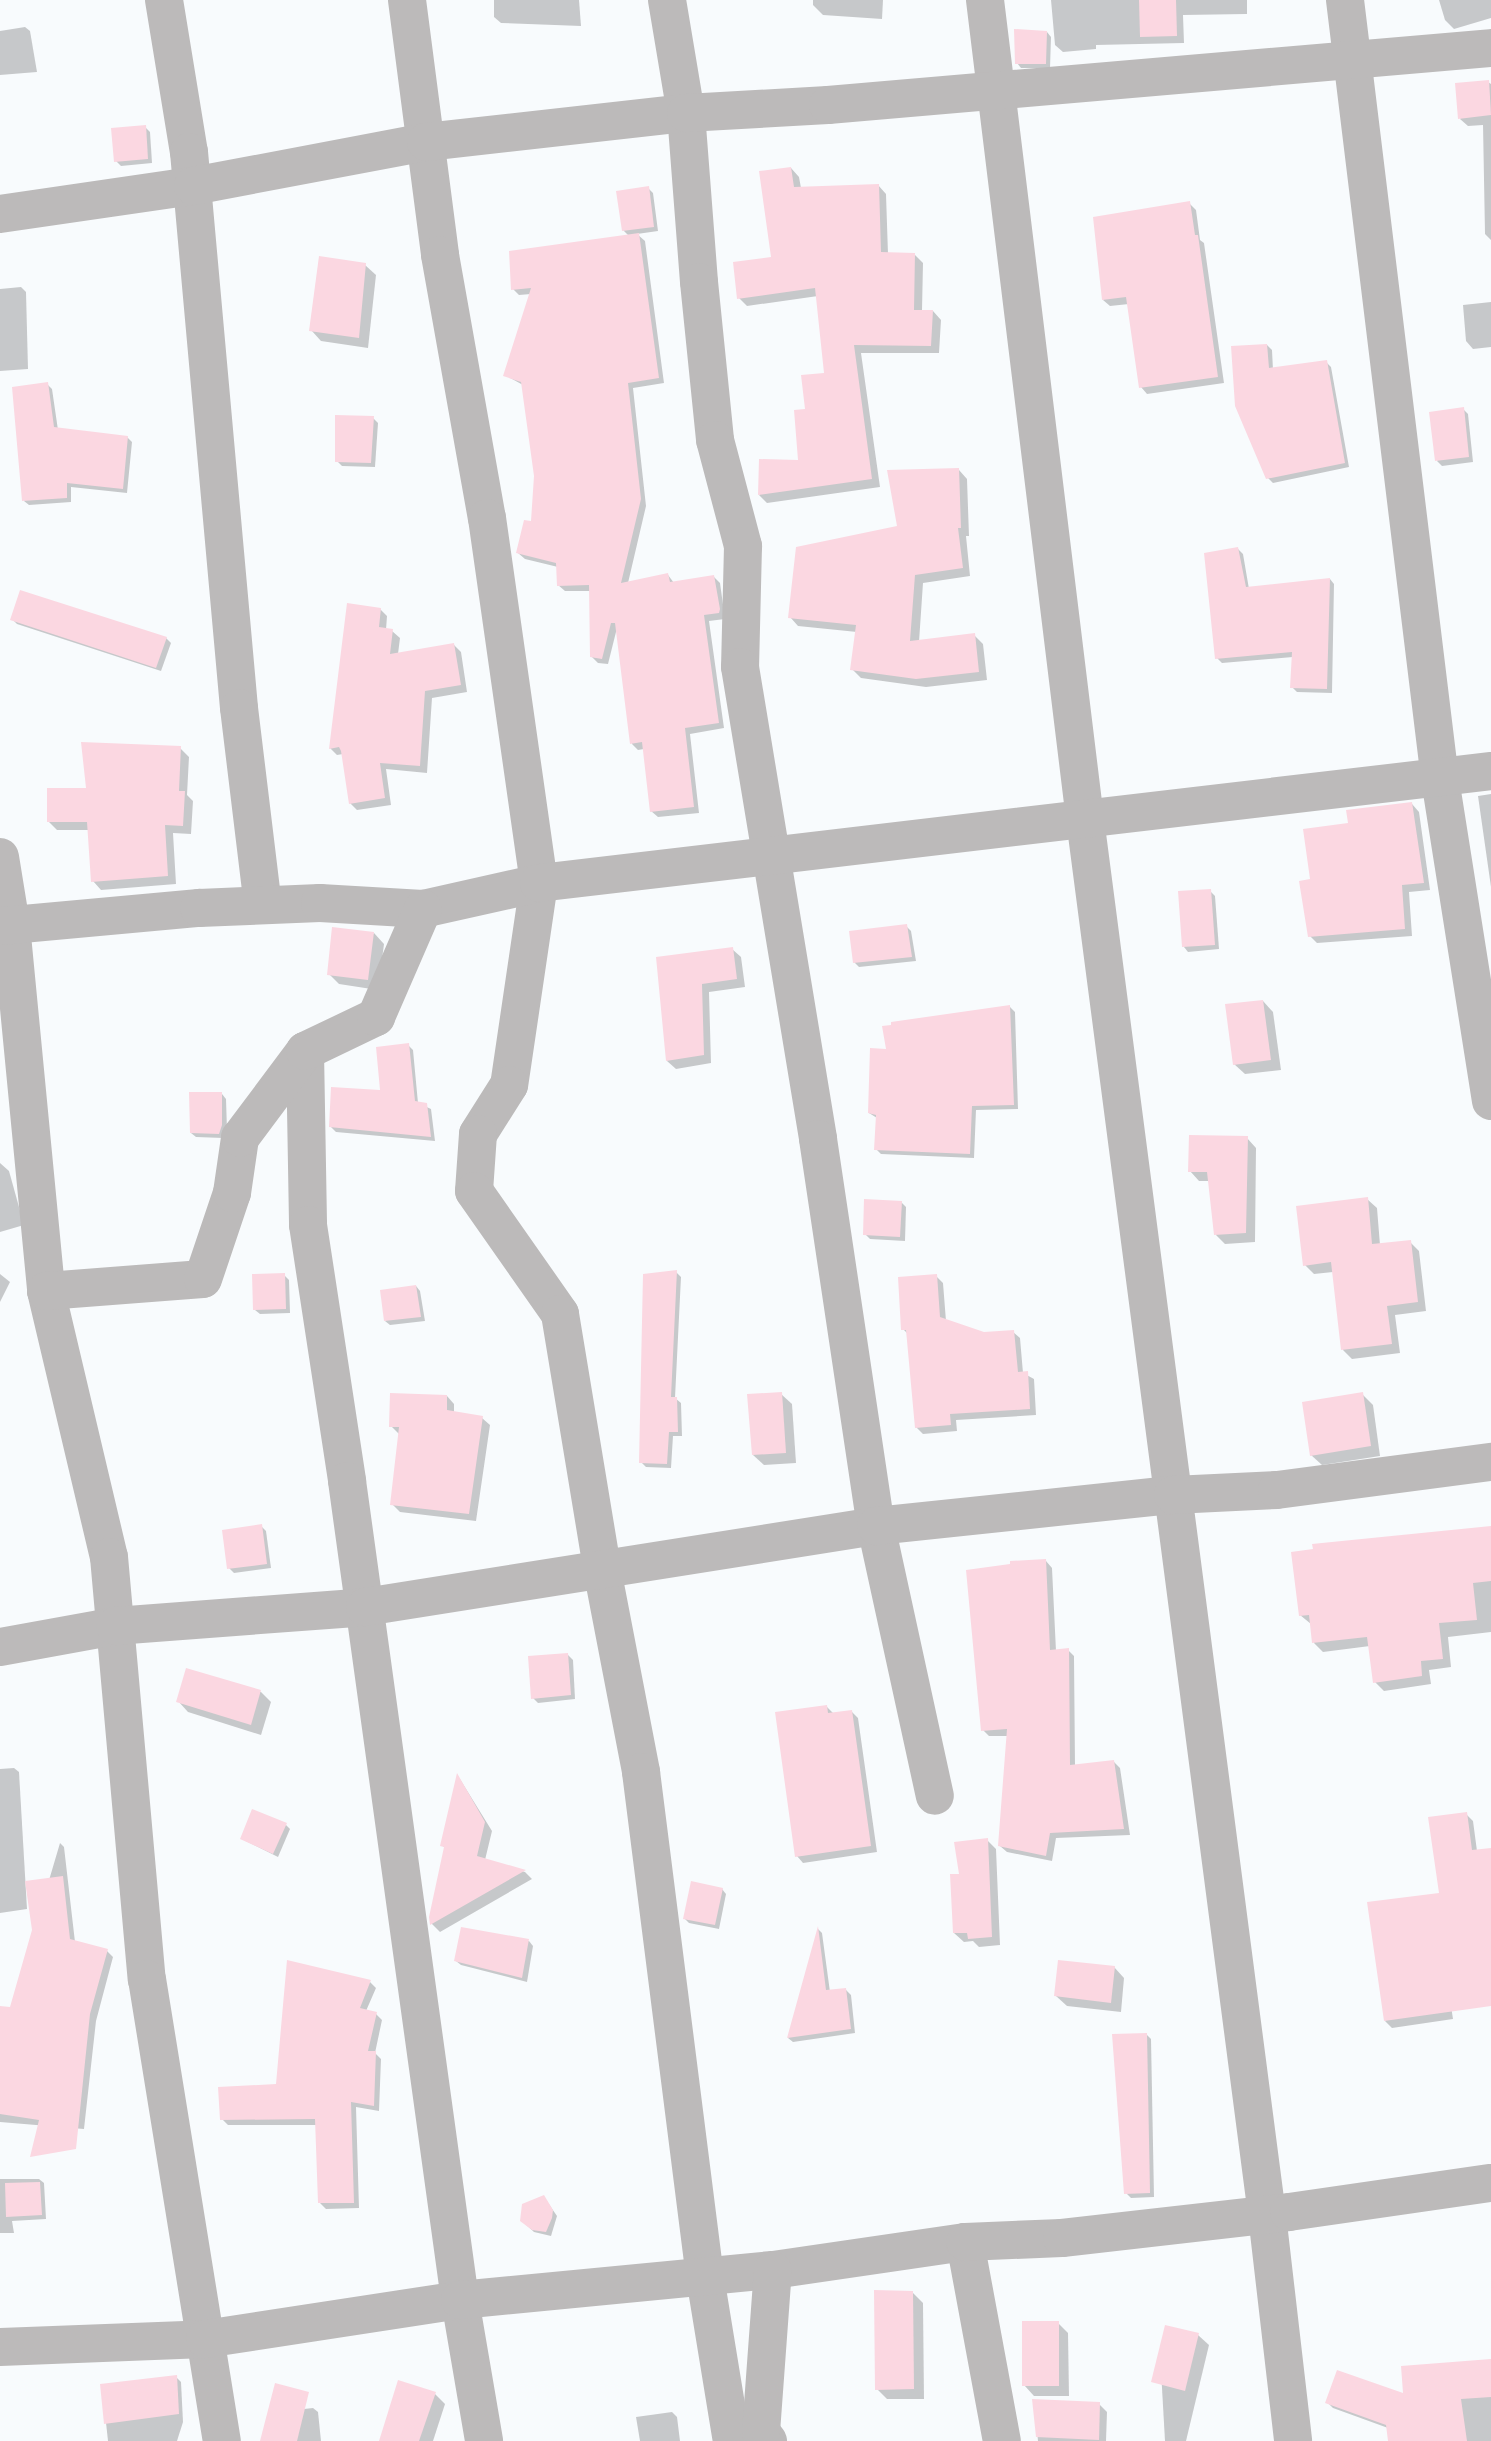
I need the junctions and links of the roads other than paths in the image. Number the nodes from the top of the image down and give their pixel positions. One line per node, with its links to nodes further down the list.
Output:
1 (164, 0): 11 (street)
2 (407, 0): 10 (street)
3 (667, 0): 9 (street)
4 (985, 0): 8 (street)
5 (1345, 0): 7 (street)
6 (1491, 48): 7 (street)
7 (1353, 61): 8 (street); 14 (street)
8 (995, 91): 9 (street); 15 (street)
9 (686, 113): 10 (street); 16 (street)
10 (426, 142): 11 (street); 18 (street)
11 (192, 186): 12 (street); 19 (street)
12 (0, 214)
13 (1491, 771): 14 (street)
14 (1440, 779): 15 (street); 23 (street)
15 (1086, 819): 16 (street); 26 (street)
16 (772, 853): 18 (street); 27 (street)
17 (0, 858): 21 (street)
18 (539, 883): 20 (street); 28 (street)
19 (263, 905): 20 (street); 21 (street)
20 (422, 909): 22 (street)
21 (5, 926): 24 (street)
22 (305, 1051): 24 (street); 29 (street)
23 (1491, 1101)
24 (47, 1292): 30 (street)
25 (1491, 1462): 26 (street)
26 (1173, 1495): 27 (street); 34 (street)
27 (876, 1526): 28 (street); 32 (street)
28 (601, 1570): 29 (street); 37 (street)
29 (365, 1607): 30 (street); 38 (street)
30 (115, 1626): 31 (street); 39 (street)
31 (0, 1647)
32 (935, 1796)
33 (1491, 2183): 34 (street)
34 (1267, 2214): 35 (street); 46 (street)
35 (965, 2242): 36 (street); 45 (street)
36 (773, 2270): 37 (street); 44 (street)
37 (705, 2277): 38 (street); 43 (street)
38 (460, 2300): 39 (street); 42 (street)
39 (205, 2339): 40 (street); 41 (street)
40 (0, 2347)
41 (222, 2441)
42 (484, 2441)
43 (732, 2441)
44 (768, 2441)
45 (1002, 2441)
46 (1293, 2441)

